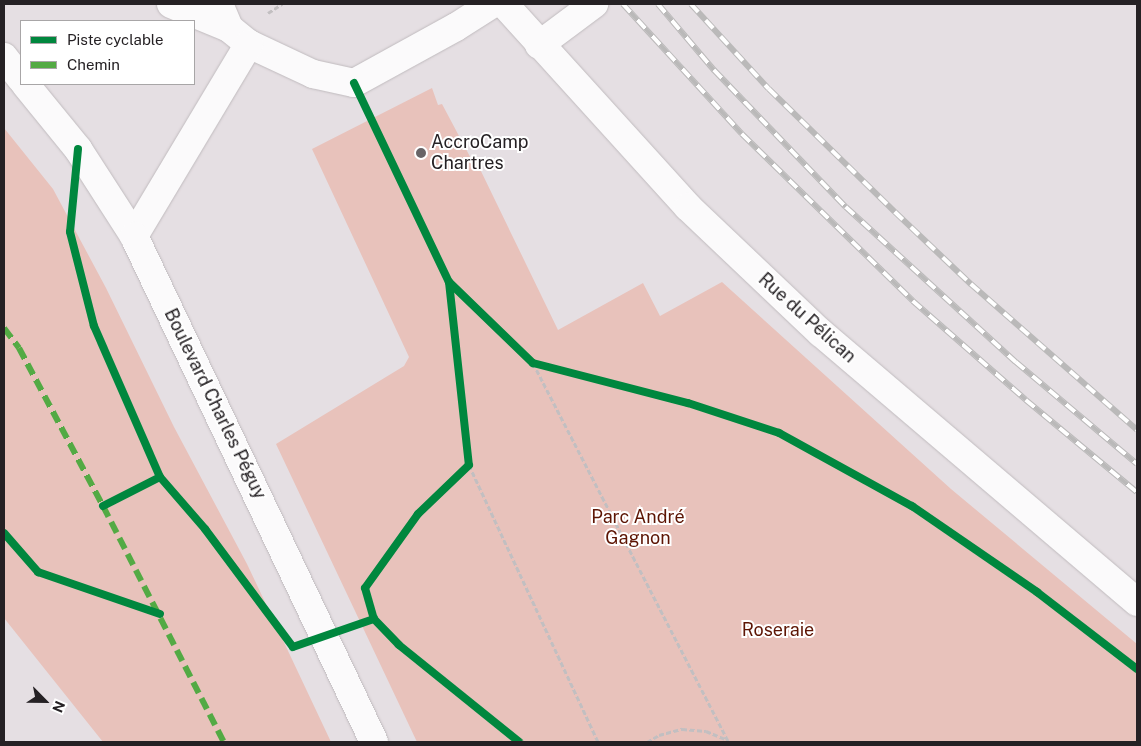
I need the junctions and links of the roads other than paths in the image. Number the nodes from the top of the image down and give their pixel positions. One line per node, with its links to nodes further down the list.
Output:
1 (171, 4): 5 (street)
2 (492, 4): 5 (street)
3 (504, 4): 6 (street, Rue du Pélican)
4 (594, 4): 6 (street)
5 (233, 25): 10 (street)
6 (539, 45): 11 (street, Rue du Pélican)
7 (4, 57): 8 (street)
8 (20, 78)
9 (26, 85): 10 (street, Boulevard Charles Péguy)
10 (134, 236): 12 (street, Boulevard Charles Péguy)
11 (1137, 602)
12 (374, 742)

